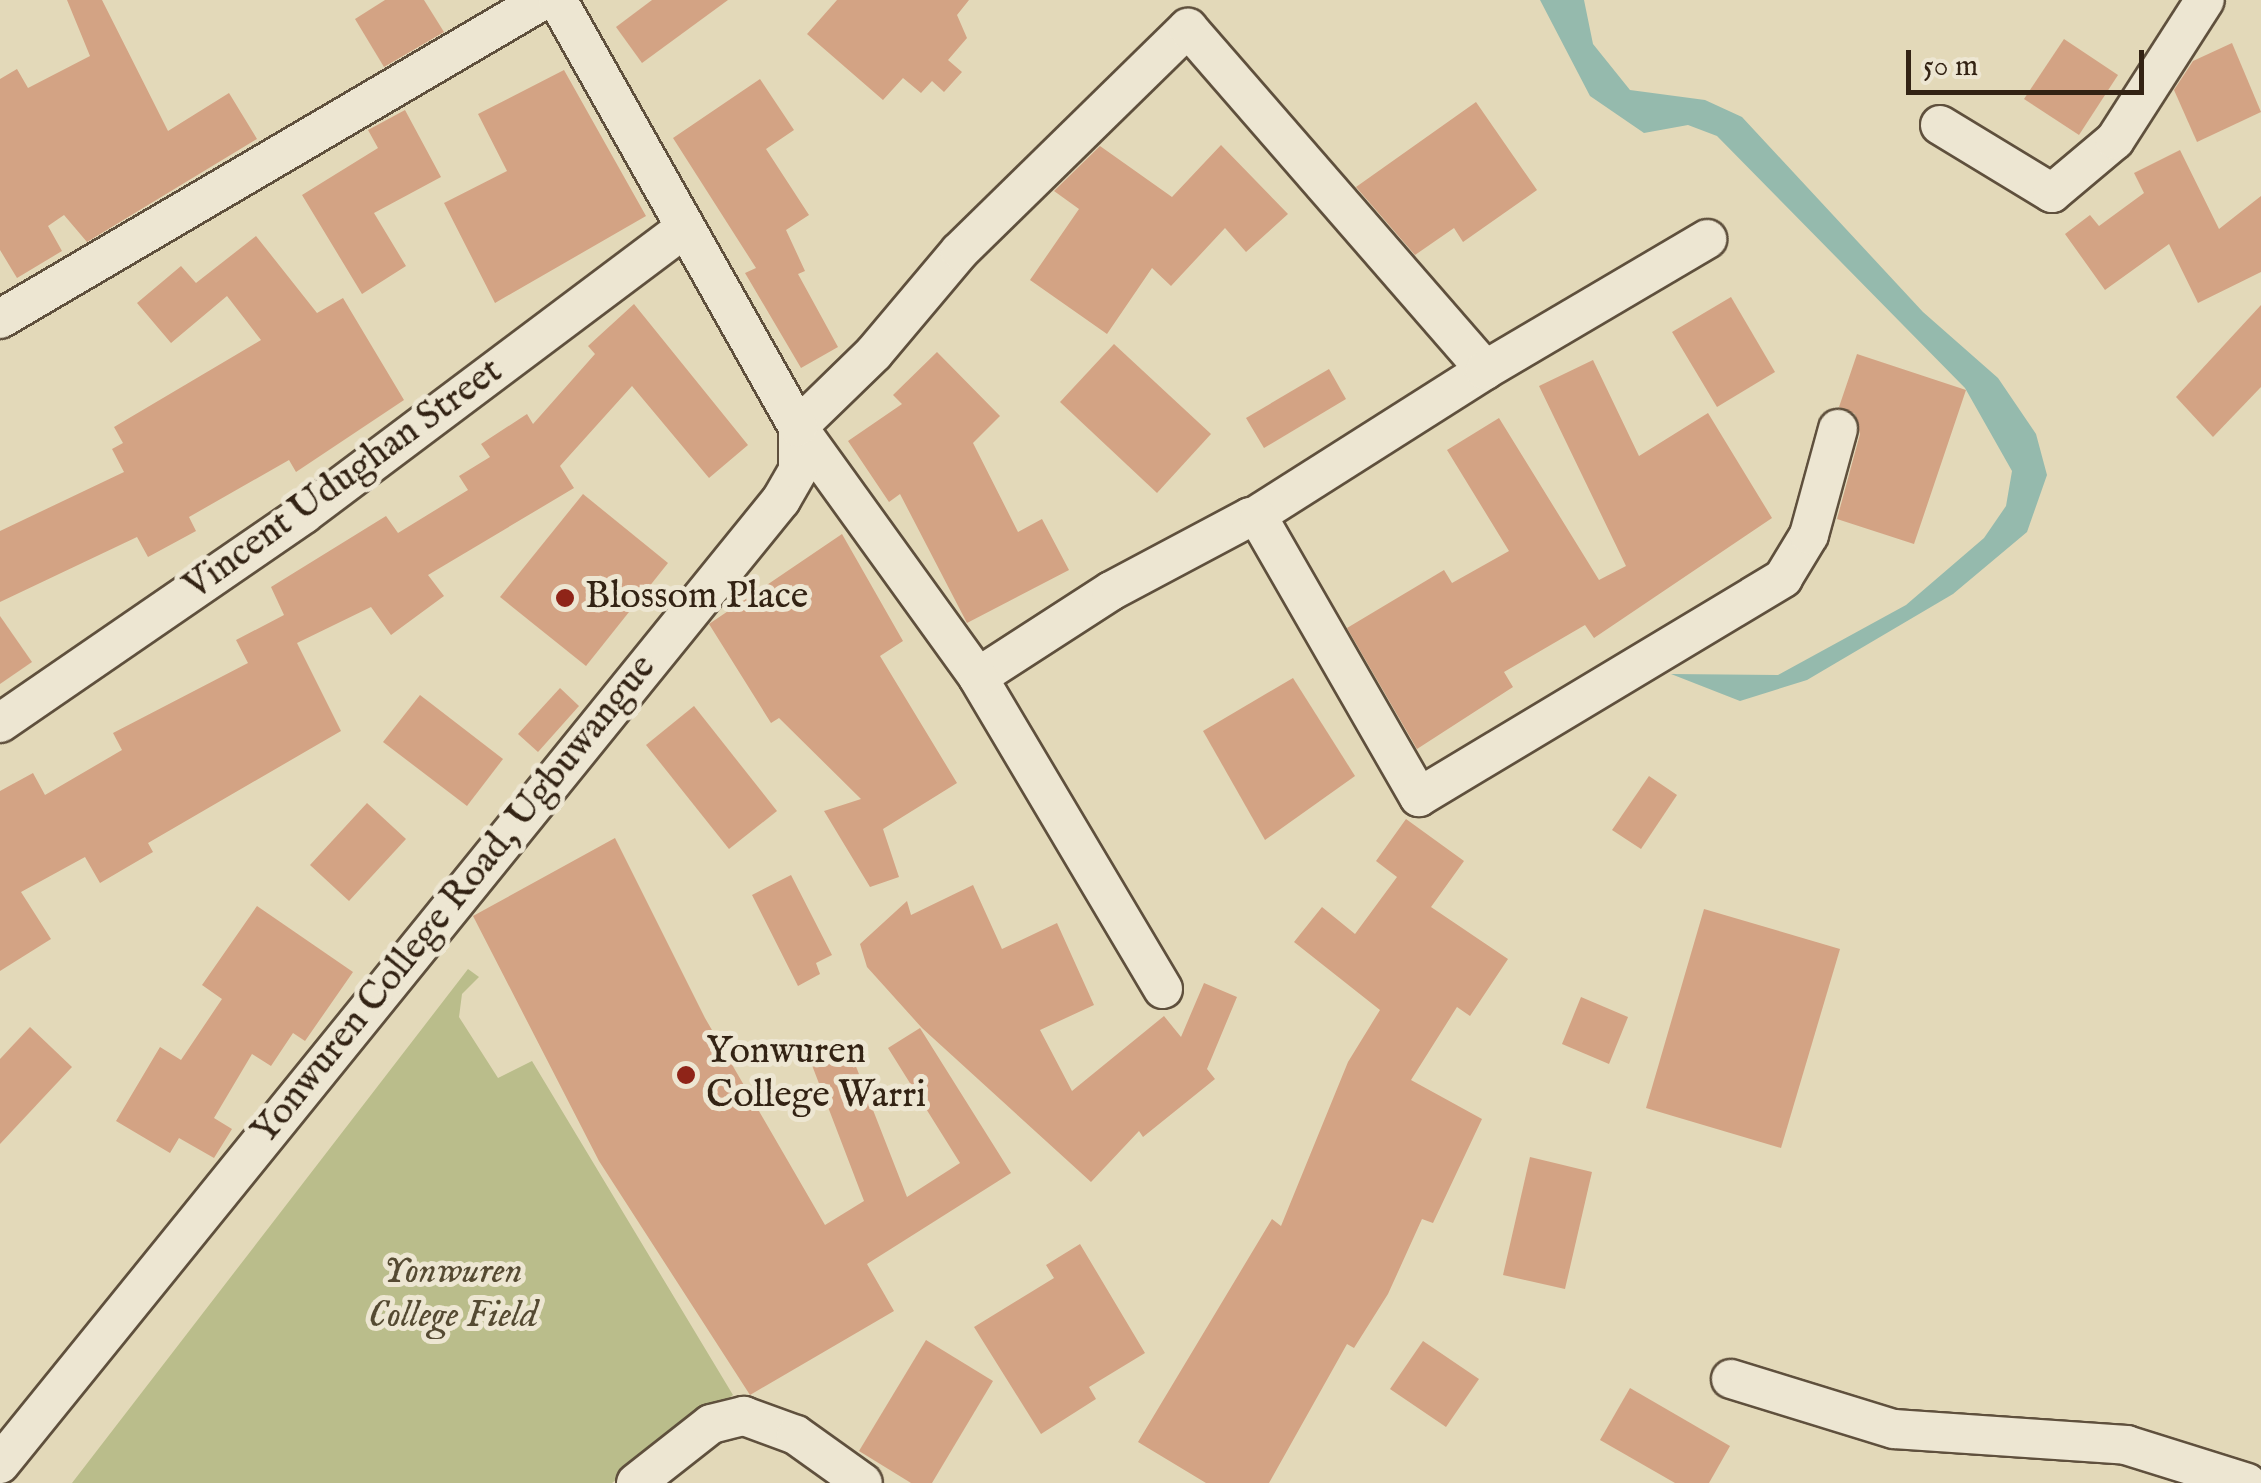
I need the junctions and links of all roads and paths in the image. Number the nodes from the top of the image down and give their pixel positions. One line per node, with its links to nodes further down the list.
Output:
1 (542, 0): 7 (street)
2 (557, 0): 5 (street)
3 (2205, 0): 4 (street)
4 (1940, 126)
5 (683, 229): 9 (street); 13 (street, Vincent Udughan Street)
6 (1708, 239): 8 (street)
7 (0, 319)
8 (1485, 370): 9 (street); 11 (street)
9 (798, 426): 12 (street); 16 (street, Yonwuren College Road, Ugbuwangue)
10 (1838, 429): 11 (street)
11 (1252, 518): 12 (street)
12 (978, 678): 14 (street)
13 (0, 723)
14 (1163, 988)
15 (1731, 1379): 19 (street)
16 (0, 1464)
17 (636, 1483): 18 (street)
18 (863, 1483)
19 (2247, 1483)

